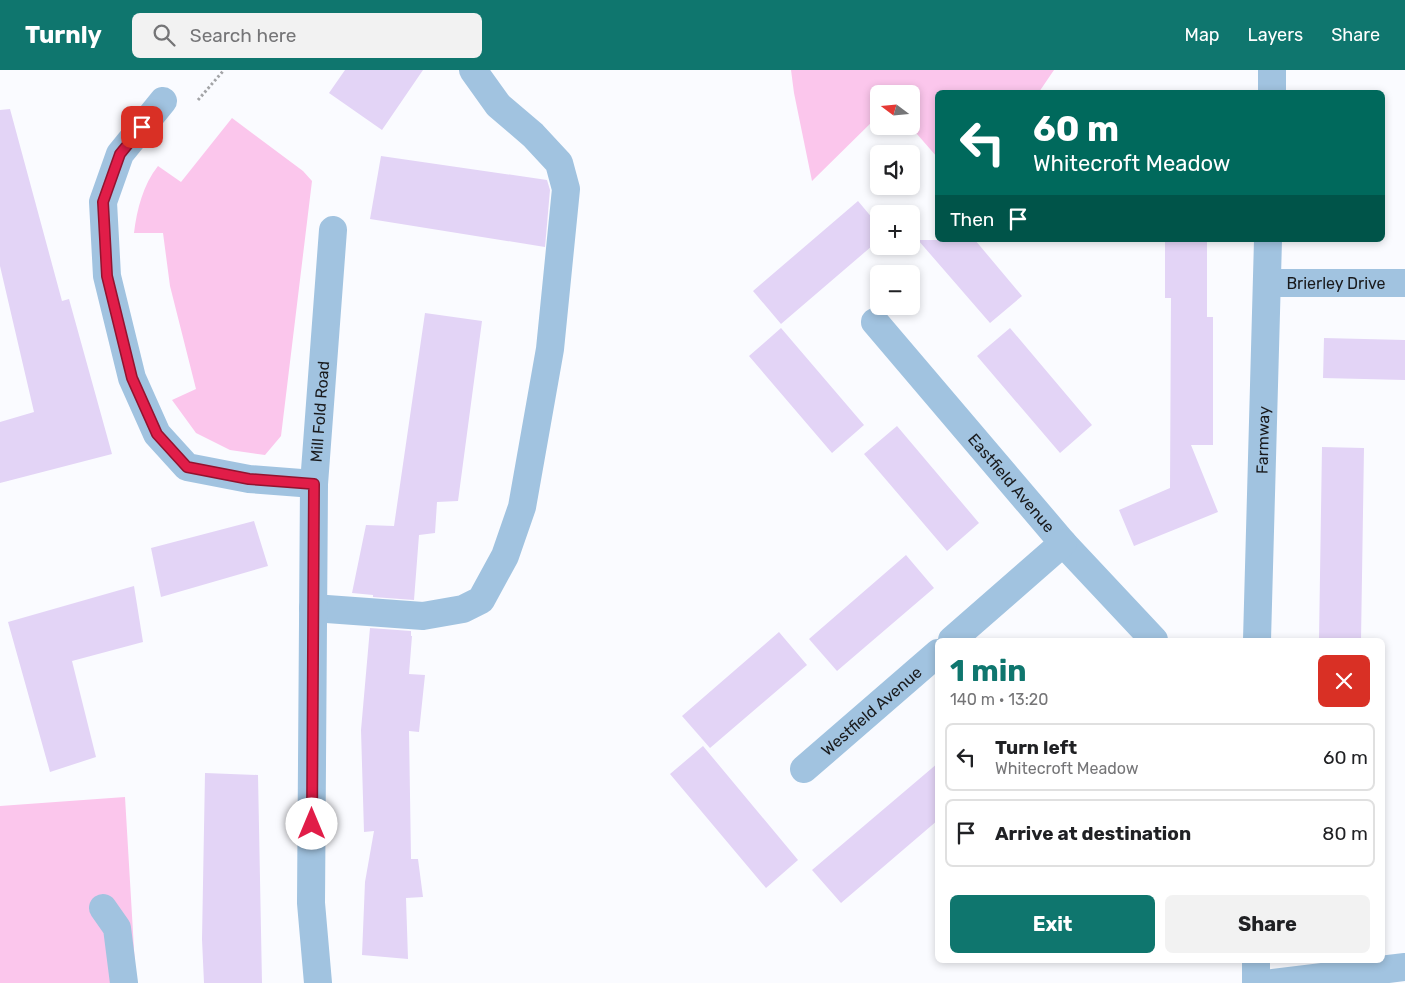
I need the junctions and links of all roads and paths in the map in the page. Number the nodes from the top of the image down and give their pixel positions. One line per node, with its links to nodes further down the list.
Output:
1 (473, 70): 12 (street)
2 (1272, 70): 3 (street)
3 (1272, 90)
4 (163, 101): 10 (street)
5 (333, 230): 10 (street, Mill Fold Road)
6 (1268, 242): 7 (street, Farmway)
7 (1266, 282): 8 (street, Brierley Drive); 15 (street, Farmway)
8 (1405, 283)
9 (876, 322): 11 (street, Eastfield Avenue)
10 (314, 484): 12 (street, Mill Fold Road)
11 (1063, 543): 13 (street); 14 (street, Eastfield Avenue)
12 (314, 608): 22 (street, Mill Fold Road)
13 (954, 638)
14 (1152, 638)
15 (1257, 638)
16 (935, 656): 17 (street, Westfield Avenue)
17 (804, 769)
18 (103, 908): 21 (street)
19 (1256, 963): 23 (street)
20 (1405, 968): 24 (street)
21 (124, 983)
22 (318, 983)
23 (1256, 983)
24 (1273, 983)

